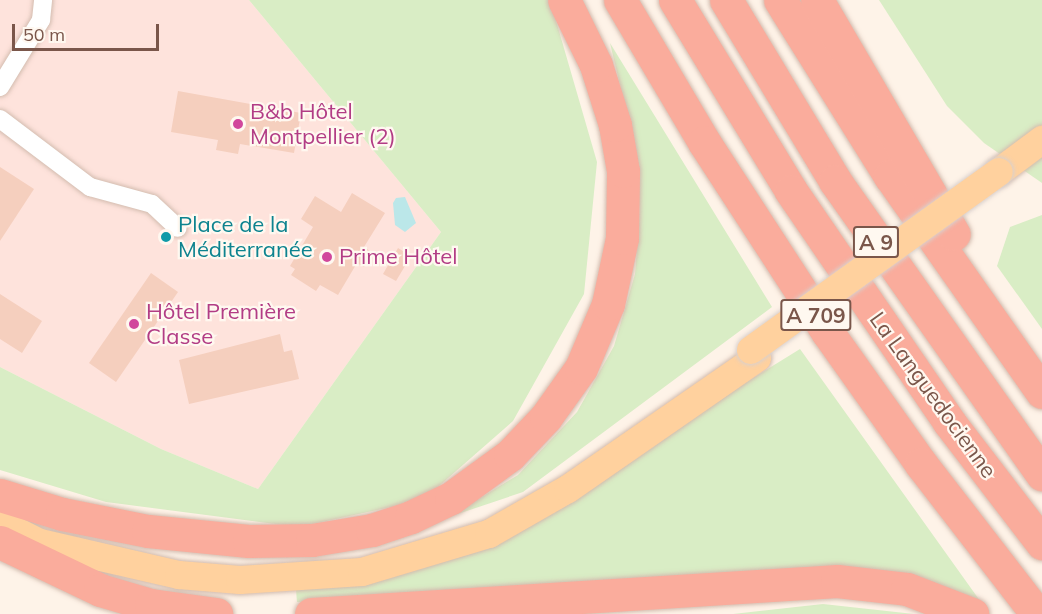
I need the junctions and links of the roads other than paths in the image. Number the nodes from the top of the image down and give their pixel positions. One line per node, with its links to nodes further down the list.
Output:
1 (44, 0): 8 (street)
2 (564, 0): 17 (highway)
3 (620, 0): 25 (highway, A 709)
4 (675, 0): 21 (highway, La Languedocienne / A 9)
5 (726, 0): 16 (highway, La Languedocienne / A 9)
6 (780, 0): 15 (highway)
7 (817, 0): 15 (highway)
8 (0, 87)
9 (0, 119): 13 (street)
10 (1042, 140): 12 (main road)
11 (1042, 155): 12 (main road)
12 (1001, 177): 14 (main road, bridge)
13 (178, 228)
14 (754, 354): 18 (main road); 19 (main road)
15 (1042, 390)
16 (1042, 474)
17 (0, 495)
18 (0, 511)
19 (0, 523)
20 (0, 542): 22 (highway)
21 (1042, 543)
22 (216, 614)
23 (311, 614): 24 (highway)
24 (972, 614)
25 (1037, 614)

